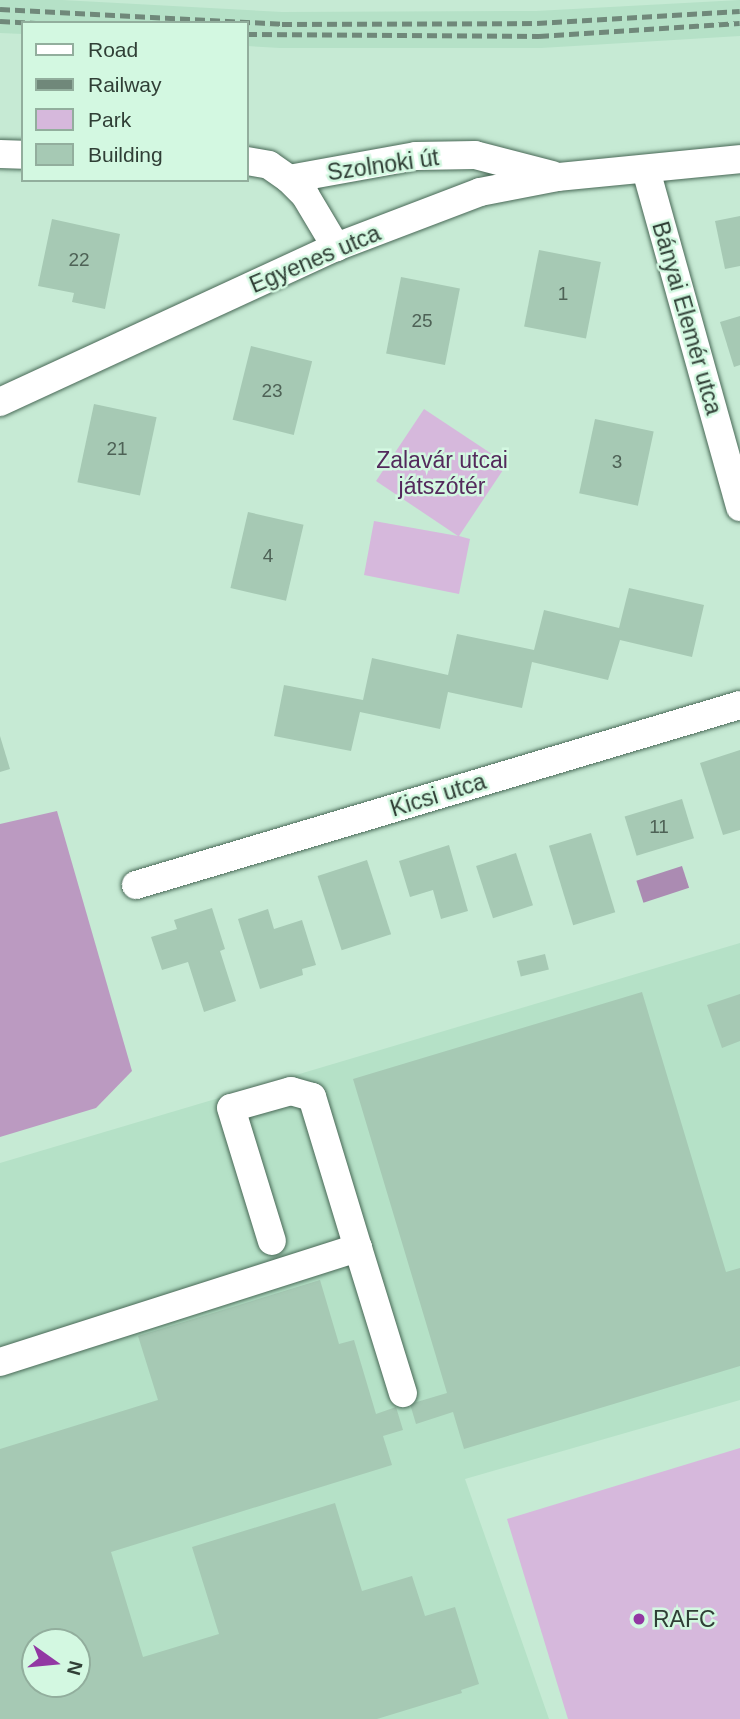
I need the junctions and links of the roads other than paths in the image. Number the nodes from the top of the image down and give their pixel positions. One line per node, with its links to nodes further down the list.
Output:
1 (0, 155): 2 (street)
2 (21, 155)
3 (740, 159): 5 (street)
4 (248, 161): 7 (street, Szolnoki út)
5 (646, 170): 6 (street, Egyenes utca); 10 (street, Bányai Elemér utca)
6 (558, 177): 7 (street, Szolnoki út); 8 (street, Egyenes utca)
7 (289, 179): 8 (street, Szolnoki út)
8 (336, 247): 9 (street, Egyenes utca)
9 (0, 402)
10 (740, 506)
11 (740, 705): 12 (street, Kicsi utca)
12 (136, 885)
13 (272, 1241): 14 (street)
14 (358, 1248): 15 (street); 16 (street)
15 (0, 1362)
16 (403, 1393)

